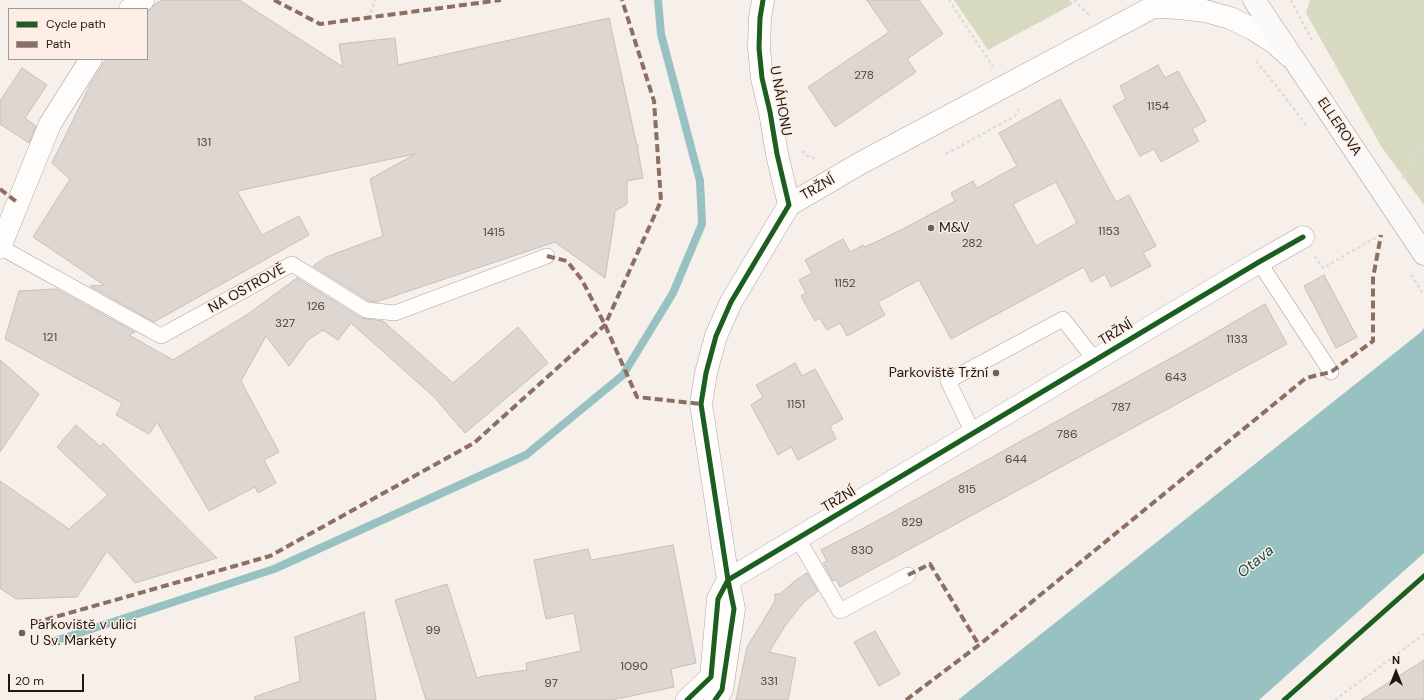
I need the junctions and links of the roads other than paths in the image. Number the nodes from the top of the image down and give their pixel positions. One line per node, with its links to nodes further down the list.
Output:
1 (143, 0): 5 (street)
2 (763, 0): 8 (street, U NÁHONU)
3 (1260, 2): 7 (street, ELLEROVA)
4 (1155, 3): 7 (street); 8 (street, TRŽNÍ)
5 (131, 8)
6 (90, 60): 10 (street)
7 (1294, 60): 11 (street, ELLEROVA)
8 (789, 205): 19 (street, TRŽNÍ)
9 (1303, 237): 13 (street, TRŽNÍ)
10 (0, 247): 12 (lane, NA OSTROVĚ)
11 (1423, 253)
12 (547, 256)
13 (1259, 262): 14 (street, TRŽNÍ); 15 (lane)
14 (1095, 360): 16 (street, TRŽNÍ); 16 (lane)
15 (1331, 372)
16 (973, 433): 17 (street, TRŽNÍ)
17 (798, 538): 18 (lane); 19 (street, TRŽNÍ)
18 (908, 575)
19 (728, 580): 20 (street); 21 (street)
20 (687, 700)
21 (714, 700)

